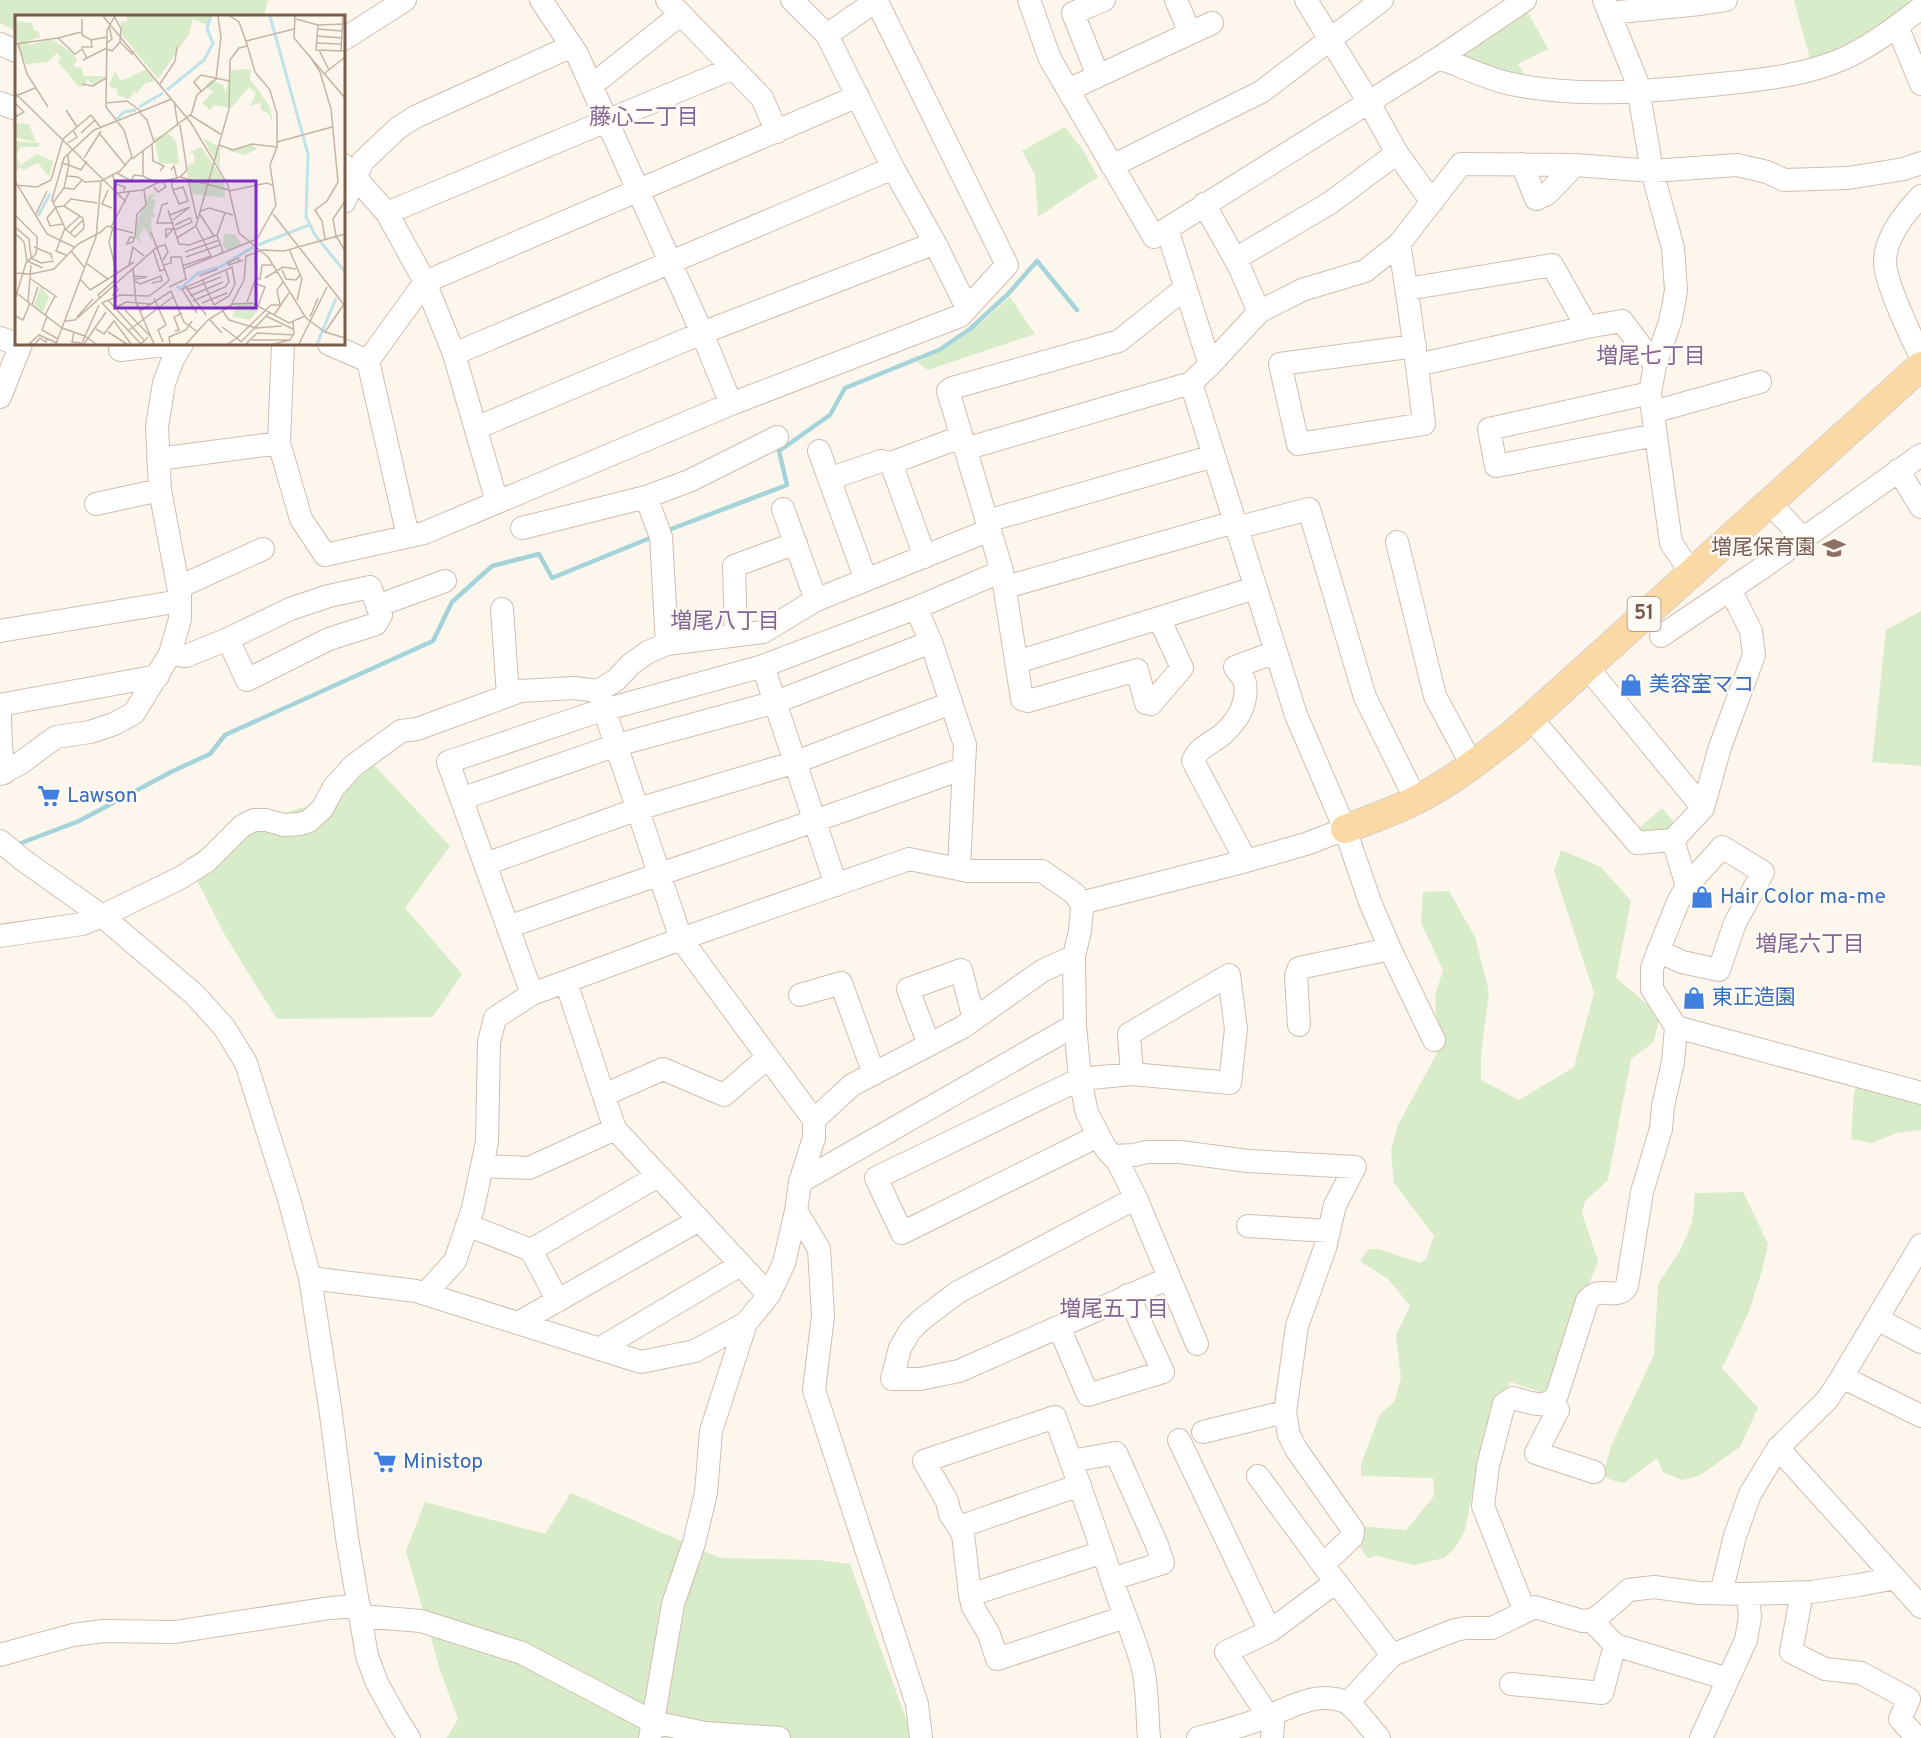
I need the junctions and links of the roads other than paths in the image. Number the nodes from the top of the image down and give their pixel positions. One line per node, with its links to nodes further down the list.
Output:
1 (405, 0): 20 (street)
2 (541, 0): 23 (street)
3 (792, 0): 19 (street)
4 (877, 0): 19 (street); 60 (street)
5 (1029, 0): 30 (street)
6 (1104, 0): 27 (street)
7 (1176, 0): 18 (street)
8 (1306, 0): 21 (street)
9 (1382, 0): 21 (street)
10 (1524, 0): 25 (street)
11 (1726, 0): 12 (street)
12 (1699, 2): 14 (street)
13 (674, 7): 26 (street); 29 (street)
14 (1607, 7): 31 (street)
15 (1921, 8): 17 (street)
16 (1212, 23): 18 (street)
17 (1897, 26): 28 (street); 31 (street)
18 (1190, 33): 27 (street)
19 (827, 35): 32 (street)
20 (345, 38)
21 (1330, 39): 33 (street); 42 (street)
22 (0, 44): 24 (street)
23 (572, 46): 29 (street); 44 (street)
24 (15, 51)
25 (1439, 58): 31 (street); 33 (street)
26 (733, 68): 36 (street); 37 (street)
27 (1098, 76): 30 (street)
28 (1921, 84)
29 (591, 86): 36 (street)
30 (1068, 90): 42 (street)
31 (1639, 92): 45 (street)
32 (858, 96): 37 (street); 43 (street)
33 (1368, 101): 38 (street); 50 (street)
34 (0, 103): 35 (street)
35 (15, 109)
36 (606, 121): 46 (street); 51 (street)
37 (777, 132): 46 (street)
38 (1397, 153): 49 (street); 55 (street)
39 (1921, 163): 45 (street)
40 (1522, 164): 41 (street); 41 (street); 49 (street)
41 (1575, 165): 45 (street)
42 (1112, 166): 52 (street)
43 (893, 168): 53 (street); 56 (street)
44 (350, 171): 48 (street); 51 (street)
45 (1652, 171): 76 (street)
46 (638, 191): 56 (street); 57 (street)
47 (1921, 196): 62 (street)
48 (345, 197)
49 (1432, 202): 54 (street)
50 (1204, 204): 52 (street); 55 (street)
51 (387, 213): 57 (street)
52 (1167, 229): 58 (street)
53 (934, 243): 60 (street); 64 (street)
54 (1399, 244): 59 (street); 61 (street)
55 (1235, 259): 61 (street)
56 (670, 263): 64 (street); 71 (street)
57 (425, 282): 71 (street); 74 (street)
58 (1184, 289): 75 (street); 87 (street)
59 (1407, 289): 63 (street); 72 (street)
60 (967, 308): 82 (street)
61 (1259, 312): 75 (street)
62 (1913, 316): 73 (street)
63 (1587, 327): 72 (street); 76 (street)
64 (702, 333): 82 (street); 83 (street)
65 (14, 342): 80 (street)
66 (166, 345): 70 (street)
67 (181, 345): 91 (street)
68 (284, 345): 86 (street)
69 (331, 345): 74 (street)
70 (120, 350)
71 (454, 354): 83 (street)
72 (1416, 356): 72 (street)
73 (1921, 357)
74 (368, 362): 105 (street)
75 (1210, 365): 79 (street)
76 (1655, 365): 81 (street)
77 (1921, 366): 98 (main road, 51)
78 (1760, 382): 81 (street)
79 (1191, 383): 87 (street); 90 (street)
80 (0, 398)
81 (1652, 402): 84 (street); 84 (street)
82 (731, 404): 97 (street)
83 (476, 428): 97 (street)
84 (1656, 435): 111 (street)
85 (777, 437): 96 (street)
86 (279, 443): 91 (street); 105 (street)
87 (963, 443): 92 (street); 103 (street)
88 (819, 452): 94 (street)
89 (1921, 455): 93 (street)
90 (1214, 456): 102 (street); 103 (street)
91 (158, 459): 95 (street)
92 (891, 463): 94 (street); 110 (street)
93 (1898, 470): 100 (street); 106 (street)
94 (829, 479): 113 (street)
95 (160, 490): 99 (street); 117 (street)
96 (646, 497): 104 (street); 128 (street)
97 (497, 502): 105 (street)
98 (1770, 503): 106 (street); 111 (main road, 51)
99 (96, 504)
100 (1921, 507)
101 (783, 509): 108 (street)
102 (1236, 525): 112 (street); 115 (street); 148 (street)
103 (988, 526): 110 (street); 112 (street)
104 (522, 528)
105 (408, 536)
106 (1803, 538): 116 (street)
107 (1397, 542): 144 (street)
108 (796, 543): 118 (street); 124 (street)
109 (263, 549): 117 (street)
110 (925, 557): 113 (street)
111 (1690, 573): 133 (main road, 51)
112 (1004, 579): 120 (street); 131 (street)
113 (866, 580): 118 (street)
114 (445, 582): 119 (street)
115 (1255, 588): 122 (street); 129 (street)
116 (1730, 590): 125 (street); 149 (street)
117 (179, 594): 123 (street); 130 (street)
118 (816, 600): 124 (street)
119 (377, 606): 126 (street); 126 (street)
120 (916, 608): 127 (street); 132 (street)
121 (502, 609): 135 (street)
122 (1159, 618): 131 (street); 131 (street)
123 (0, 631)
124 (736, 635): 128 (street)
125 (1661, 636)
126 (228, 639): 130 (street)
127 (931, 642): 137 (street); 138 (street)
128 (667, 644): 136 (street)
129 (1276, 652): 152 (street); 155 (street)
130 (170, 654): 134 (street)
131 (1017, 663)
132 (764, 666): 136 (street); 137 (street)
133 (1587, 667): 141 (main road, 51); 149 (street)
134 (158, 676): 139 (street); 146 (street)
135 (508, 695): 136 (street); 162 (street)
136 (602, 700): 142 (street); 147 (street)
137 (776, 702): 142 (street); 143 (street)
138 (951, 703): 143 (street); 145 (street)
139 (0, 705)
140 (0, 716): 146 (street)
141 (1531, 718): 144 (main road, 51); 153 (street)
142 (617, 745): 147 (street); 150 (street)
143 (796, 762): 150 (street); 151 (street)
144 (1472, 765): 148 (main road, 51)
145 (964, 768): 151 (street); 157 (street)
146 (2, 773)
147 (461, 799): 156 (street)
148 (1416, 801): 152 (main road, 51)
149 (1702, 808): 153 (street)
150 (638, 809): 156 (street); 158 (street)
151 (816, 822): 158 (street); 159 (street)
152 (1345, 829): 155 (street); 166 (street)
153 (1673, 840): 160 (street)
154 (0, 841): 162 (street)
155 (1246, 861): 161 (street)
156 (486, 864): 163 (street)
157 (959, 868): 159 (street); 161 (street)
158 (659, 874): 163 (street); 165 (street)
159 (836, 885): 165 (street)
160 (1687, 886): 167 (street); 167 (street)
161 (1081, 903): 168 (street)
162 (102, 915): 164 (street); 200 (street)
163 (508, 927): 170 (street)
164 (0, 936)
165 (681, 939): 169 (street); 178 (street)
166 (1390, 949): 174 (street); 176 (street)
167 (1658, 951): 175 (street)
168 (1074, 956): 172 (street); 173 (street)
169 (566, 982): 170 (street); 183 (street)
170 (532, 994): 188 (street)
171 (800, 995): 179 (street)
172 (974, 1018): 177 (street); 177 (street)
173 (1075, 1024): 181 (street); 190 (street)
174 (1299, 1025)
175 (1676, 1026): 182 (street); 214 (street)
176 (1434, 1040)
177 (929, 1045): 179 (street)
178 (768, 1057): 183 (street); 184 (street)
179 (874, 1074): 184 (street)
180 (1132, 1074): 180 (street); 181 (street)
181 (1080, 1079): 186 (street); 186 (street)
182 (1921, 1093)
183 (604, 1095): 185 (street)
184 (814, 1119): 190 (street)
185 (615, 1129): 188 (street); 189 (street)
186 (1098, 1136): 187 (street)
187 (1114, 1156): 191 (street); 196 (street)
188 (482, 1166): 194 (street)
189 (658, 1176): 193 (street); 198 (street)
190 (800, 1182): 192 (street)
191 (1136, 1198): 201 (street); 209 (street)
192 (796, 1211): 203 (street); 249 (street)
193 (699, 1220): 199 (street); 205 (street)
194 (467, 1225): 198 (street); 202 (street)
195 (1248, 1226): 196 (street)
196 (1329, 1231): 215 (street)
197 (1921, 1245): 206 (street)
198 (531, 1250): 205 (street)
199 (741, 1265): 203 (street); 212 (street)
200 (310, 1278): 202 (street); 234 (street)
201 (1170, 1278): 204 (street); 211 (street)
202 (425, 1294): 207 (street)
203 (769, 1295): 208 (street)
204 (1128, 1295): 209 (street); 209 (street)
205 (558, 1301): 207 (street)
206 (1877, 1318): 210 (street); 213 (street)
207 (518, 1323): 212 (street)
208 (746, 1323): 212 (street); 246 (street)
209 (1059, 1327)
210 (1921, 1342)
211 (1197, 1344)
212 (598, 1348)
213 (1842, 1377): 216 (street); 219 (street)
214 (1553, 1401): 221 (street); 235 (street)
215 (1284, 1412): 217 (street); 226 (street)
216 (1921, 1416)
217 (1203, 1432)
218 (1179, 1440): 238 (street)
219 (1778, 1448): 227 (street); 229 (street)
220 (1071, 1461): 223 (street); 224 (street); 228 (street)
221 (1594, 1472)
222 (1258, 1476): 226 (street)
223 (1080, 1485): 224 (street); 225 (street)
224 (959, 1527): 232 (street)
225 (1103, 1552): 228 (street); 232 (street)
226 (1330, 1574): 238 (street); 241 (street)
227 (1894, 1578): 230 (street); 233 (street)
228 (1112, 1579): 236 (street)
229 (1721, 1593): 231 (street); 237 (street)
230 (1802, 1593): 231 (street); 254 (street)
231 (1748, 1594): 242 (street)
232 (970, 1595): 236 (street)
233 (1920, 1604)
234 (360, 1611): 240 (street); 246 (street); 247 (street)
235 (1525, 1612): 237 (street); 241 (street)
236 (1125, 1617): 250 (street)
237 (1591, 1620): 239 (street)
238 (1270, 1630): 245 (street)
239 (1615, 1645): 242 (street); 243 (street)
240 (0, 1655)
241 (1392, 1655): 244 (street)
242 (1728, 1679): 253 (street)
243 (1511, 1684)
244 (1348, 1703): 245 (street); 252 (street)
245 (1271, 1722): 251 (street)
246 (652, 1730): 248 (street)
247 (410, 1738)
248 (779, 1738)
249 (921, 1738)
250 (1149, 1738)
251 (1198, 1738)
252 (1378, 1738)
253 (1701, 1738)
254 (1917, 1738)

